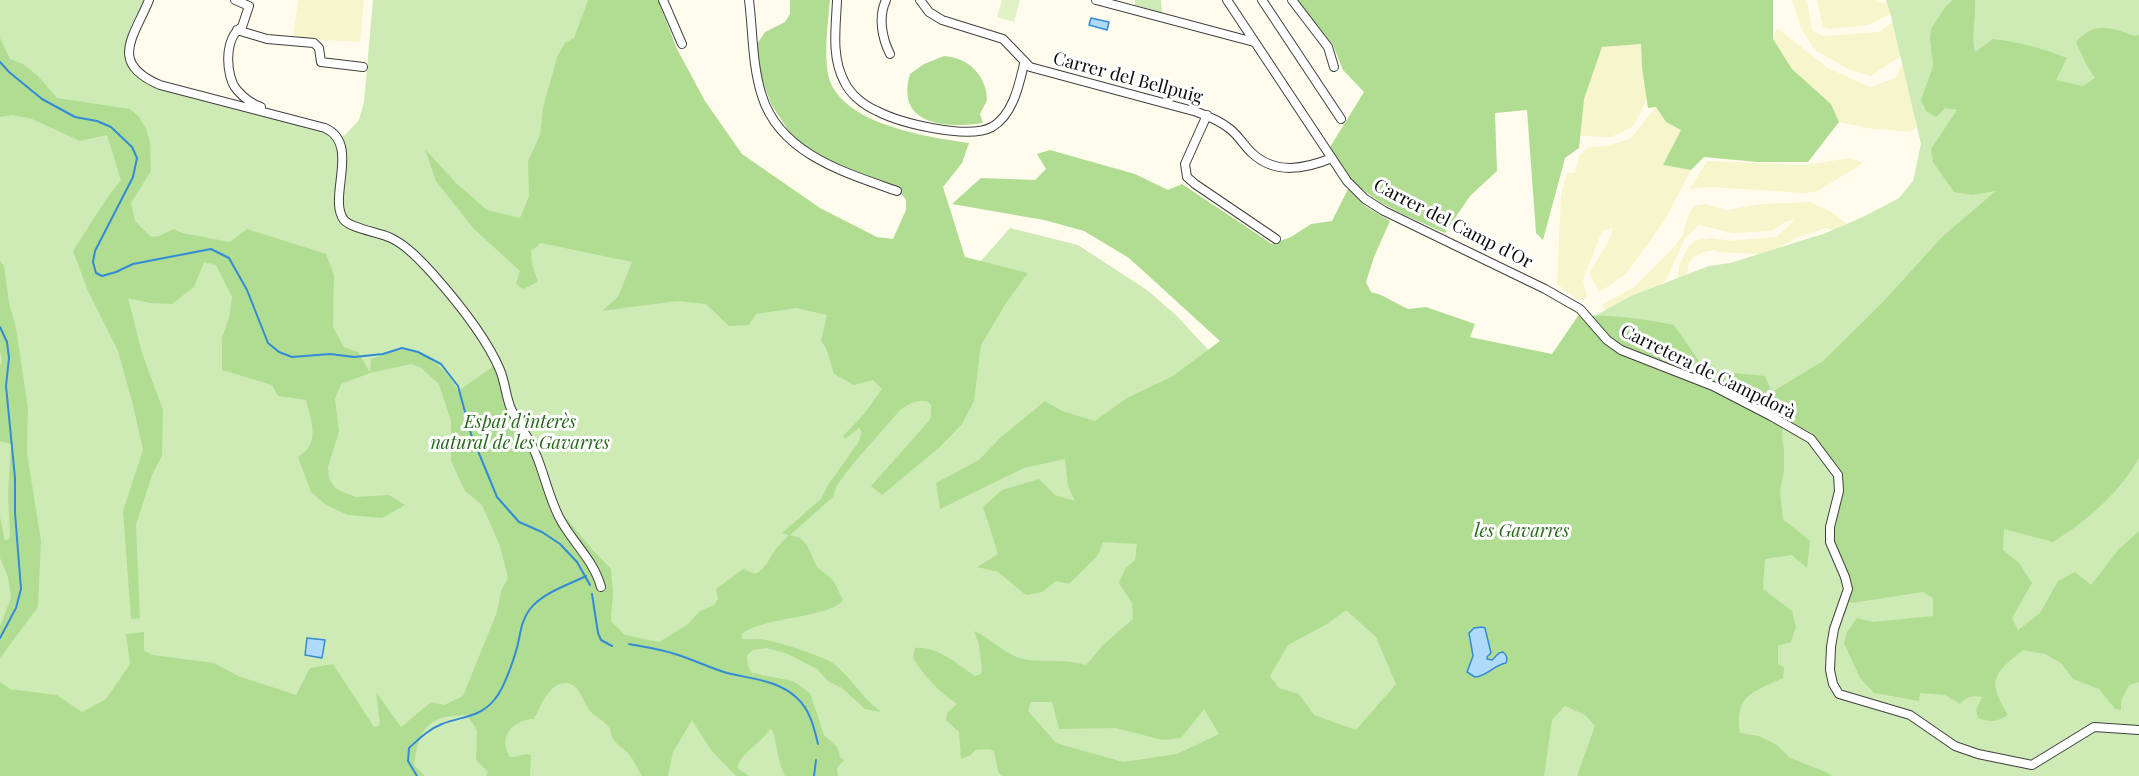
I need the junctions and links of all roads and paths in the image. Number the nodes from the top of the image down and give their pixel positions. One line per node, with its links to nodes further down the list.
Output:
1 (149, 0): 20 (street)
2 (235, 0): 12 (street)
3 (663, 0): 14 (street)
4 (748, 0): 23 (street)
5 (837, 0): 16 (street)
6 (885, 0): 15 (street)
7 (920, 0): 16 (street, Carrer del Bellpuig)
8 (1096, 0): 13 (street)
9 (1227, 0): 13 (street, Carrer del Camp d'Or)
10 (1262, 0): 21 (street)
11 (1292, 0): 17 (street)
12 (237, 30): 18 (street); 20 (street)
13 (1254, 42): 22 (street, Carrer del Camp d'Or)
14 (682, 44)
15 (890, 54)
16 (1024, 64): 19 (street, Carrer del Bellpuig)
17 (1334, 66)
18 (363, 67)
19 (1206, 115): 22 (street, Carrer del Bellpuig); 24 (street)
20 (285, 118): 26 (street)
21 (1341, 119)
22 (1332, 158): 25 (street, Carrer del Camp d'Or)
23 (897, 191)
24 (1276, 239)
25 (1580, 309): 27 (street, Carretera de Campdorà)
26 (601, 587)
27 (2139, 730)

